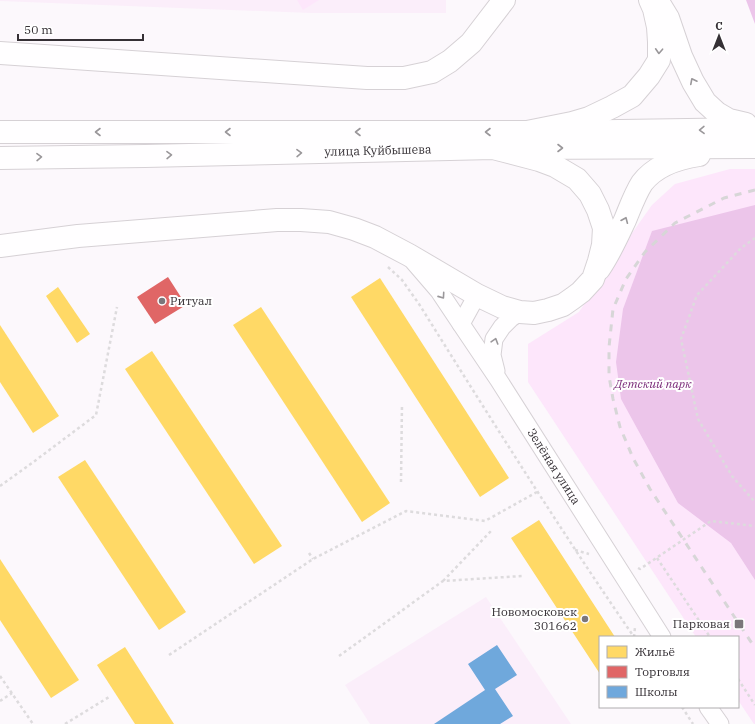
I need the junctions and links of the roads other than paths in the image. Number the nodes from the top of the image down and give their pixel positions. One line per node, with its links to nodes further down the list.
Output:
1 (504, 0): 4 (main road)
2 (650, 0): 7 (main road, one-way to 7)
3 (657, 0): 5 (main road, one-way to 3)
4 (0, 53)
5 (755, 128): 7 (main road, улица Куйбышева, one-way to 7)
6 (0, 132): 7 (main road, улица Куйбышева, one-way to 6)
7 (527, 132)
8 (493, 148): 9 (main road, улица Куйбышева, one-way to 9); 10 (main road, улица Куйбышева, one-way to 8); 13 (main road)
9 (746, 148): 13 (main road, one-way to 9)
10 (0, 158)
11 (0, 246): 12 (main road)
12 (409, 255): 14 (main road); 16 (street, Зелёная улица, one-way to 16)
13 (593, 279): 15 (main road)
14 (477, 295): 15 (main road); 16 (street)
15 (520, 312): 17 (street, one-way to 15)
16 (462, 324): 17 (street, Зелёная улица)
17 (498, 379): 18 (street, Зелёная улица)
18 (661, 636)
19 (709, 708): 20 (street)
20 (720, 724)

